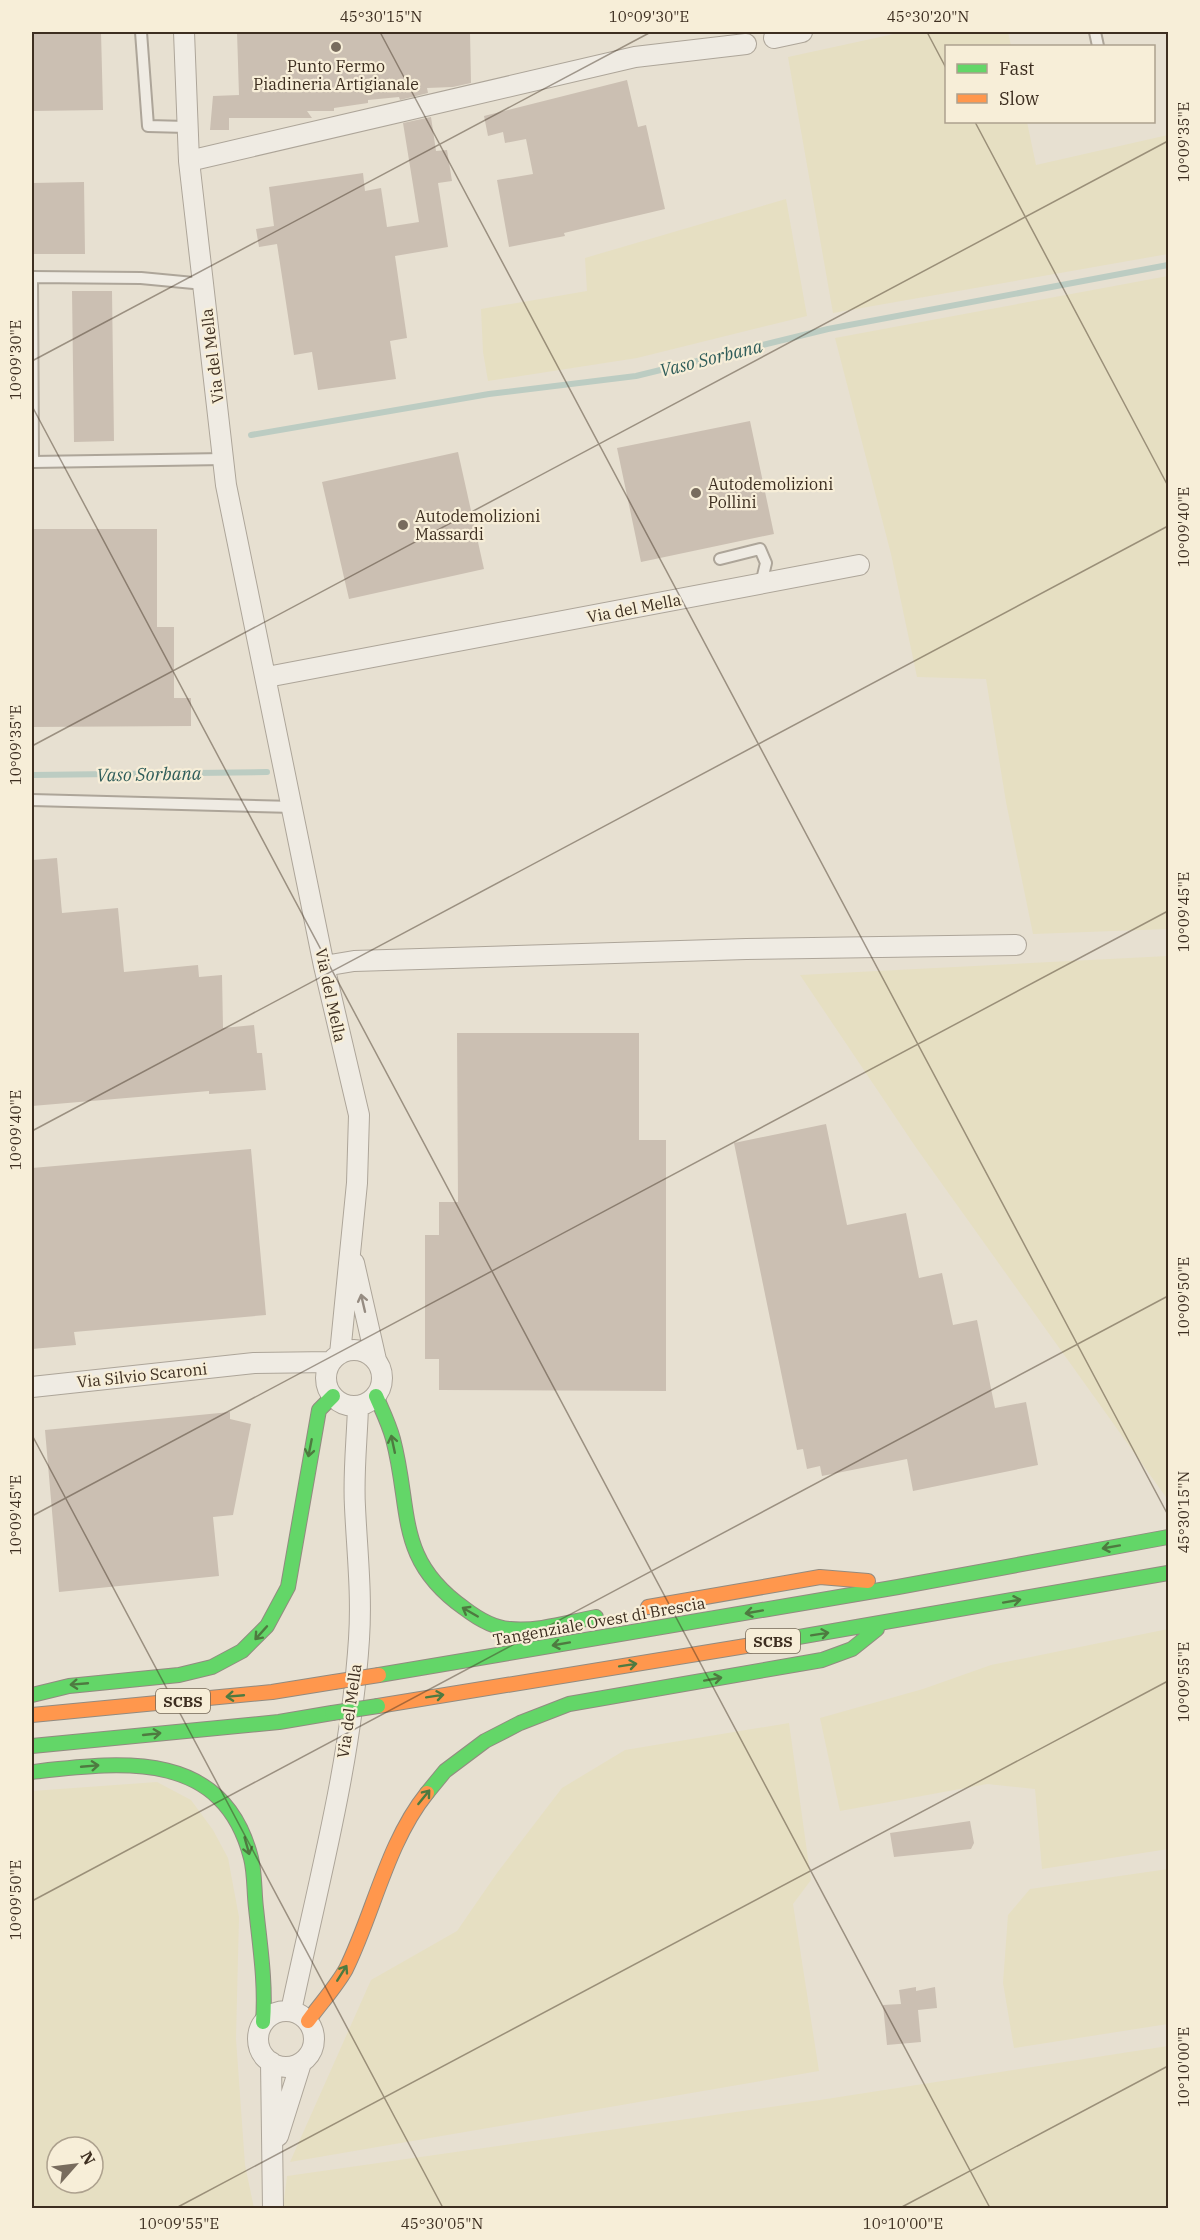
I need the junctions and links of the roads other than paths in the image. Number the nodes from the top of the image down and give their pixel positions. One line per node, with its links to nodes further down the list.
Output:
1 (141, 32): 6 (lane)
2 (184, 32): 6 (street, Via del Mella)
3 (802, 32): 4 (street)
4 (774, 38)
5 (746, 44): 7 (street)
6 (188, 127): 7 (street, Via del Mella)
7 (189, 161): 8 (street, Via del Mella)
8 (204, 284): 9 (street, Via del Mella); 9 (lane)
9 (224, 459): 13 (street, Via del Mella)
10 (720, 559): 12 (lane)
11 (859, 565): 12 (street, Via del Mella)
12 (761, 584): 13 (street, Via del Mella)
13 (267, 677): 15 (street, Via del Mella)
14 (32, 800): 15 (lane)
15 (294, 807): 17 (street, Via del Mella)
16 (1016, 945): 17 (street)
17 (324, 966): 18 (street, Via del Mella)
18 (350, 1243): 19 (street, Via del Mella, one-way to 18); 20 (street, Via del Mella)
19 (376, 1360): 20 (street); 22 (street)
20 (333, 1373): 21 (street, Via Silvio Scaroni); 23 (street); 30 (main road, one-way to 30)
21 (32, 1387)
22 (376, 1396): 23 (street); 28 (main road, one-way to 22)
23 (358, 1407): 34 (street, Via del Mella)
24 (1168, 1537): 26 (main road, Tangenziale Ovest di Brescia / SCBS, one-way to 26)
25 (1168, 1573): 29 (main road, SCBS, one-way to 25)
26 (898, 1587): 27 (main road); 31 (main road, Tangenziale Ovest di Brescia / SCBS, one-way to 31, bridge)
27 (638, 1609)
28 (615, 1613)
29 (884, 1623): 32 (main road, SCBS, one-way to 29, bridge); 34 (main road, one-way to 29)
30 (32, 1695)
31 (32, 1715)
32 (32, 1746)
33 (32, 1772): 35 (main road, one-way to 35)
34 (300, 2016): 35 (street); 37 (street, Via del Mella)
35 (263, 2022): 36 (street, Via del Mella)
36 (271, 2062): 37 (street); 38 (street, Via del Mella)
37 (301, 2063): 38 (street, Via del Mella)
38 (272, 2152): 39 (street, Via del Mella)
39 (273, 2208)

